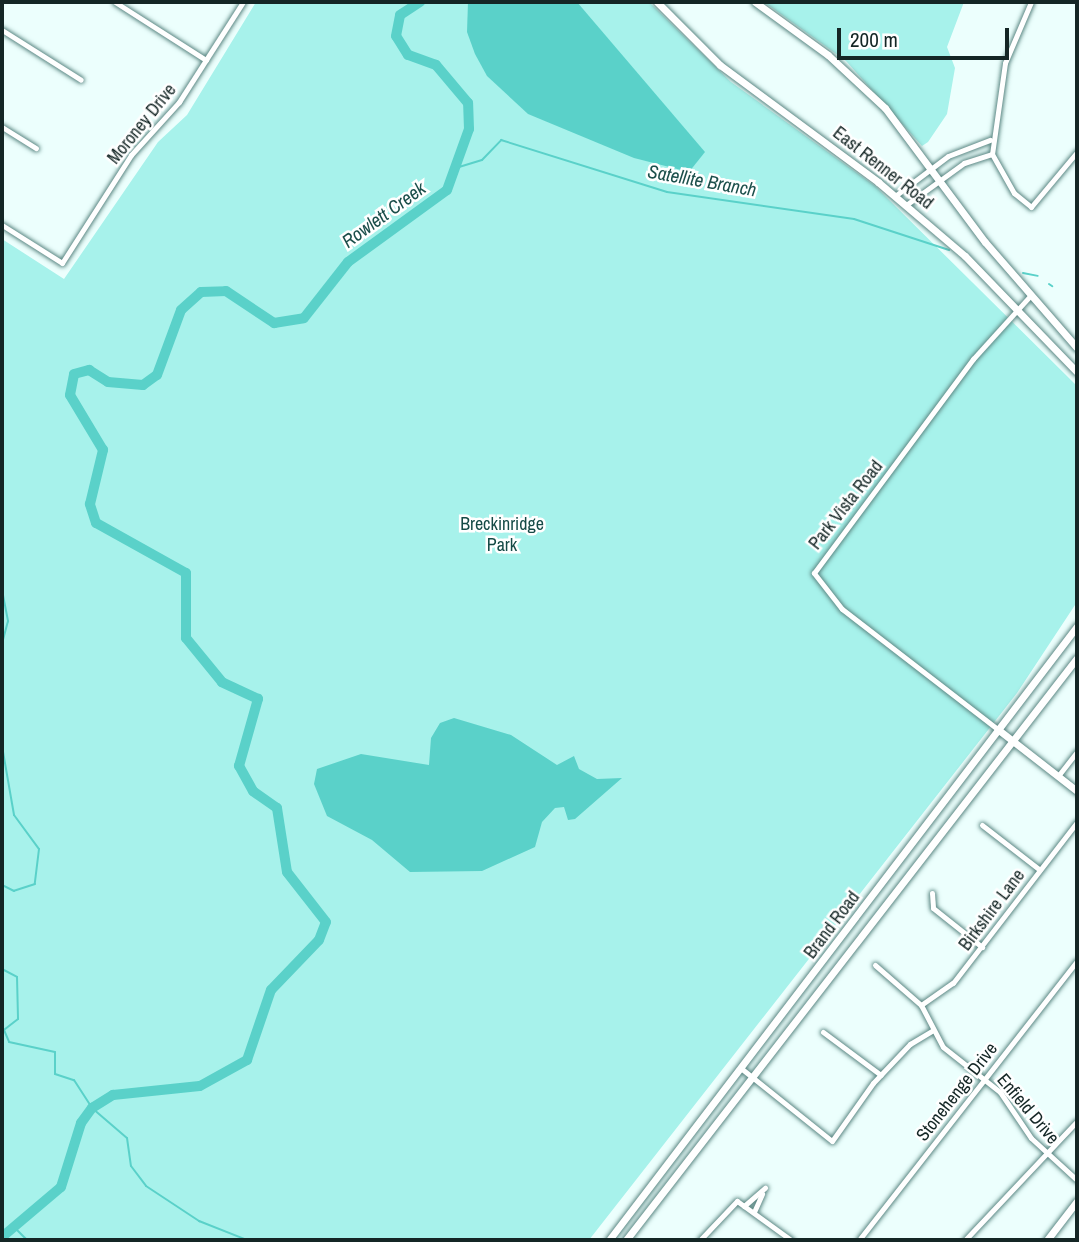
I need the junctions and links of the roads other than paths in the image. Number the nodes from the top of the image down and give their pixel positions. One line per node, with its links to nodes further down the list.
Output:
1 (115, 2): 7 (street)
2 (243, 2): 7 (street, Moroney Drive)
3 (657, 2): 18 (main road, East Renner Road)
4 (755, 2): 16 (main road, East Renner Road)
5 (1031, 2): 10 (street)
6 (2, 30): 8 (street)
7 (206, 60): 20 (street, Moroney Drive)
8 (81, 79)
9 (2, 127): 11 (street)
10 (990, 140): 12 (street); 14 (street)
11 (36, 148)
12 (965, 148): 15 (street); 16 (street)
13 (1077, 152): 14 (street)
14 (992, 154): 15 (street)
15 (971, 160): 17 (street)
16 (932, 168): 17 (main road, East Renner Road); 18 (street)
17 (940, 179): 19 (street); 21 (main road, East Renner Road)
18 (895, 196): 19 (main road, East Renner Road)
19 (906, 205): 22 (main road, East Renner Road)
20 (2, 225)
21 (1030, 296): 22 (street, Park Vista Road); 23 (main road, East Renner Road)
22 (1020, 308): 24 (main road, East Renner Road); 27 (street, Park Vista Road)
23 (1077, 348)
24 (1077, 372)
25 (1077, 626): 27 (main road, Brand Road)
26 (1077, 658): 28 (main road, Brand Road)
27 (1000, 731): 28 (main road); 42 (main road, Brand Road)
28 (1013, 741): 30 (main road); 44 (main road, Brand Road)
29 (1077, 752): 30 (street)
30 (1058, 776): 31 (main road)
31 (1077, 791)
32 (1077, 822): 34 (street, Birkshire Lane)
33 (982, 825): 34 (street)
34 (1040, 870): 36 (street, Birkshire Lane)
35 (932, 893): 36 (street)
36 (982, 947): 39 (street, Birkshire Lane)
37 (1077, 961): 45 (street, Stonehenge Drive)
38 (875, 965): 39 (street, Enfield Drive)
39 (921, 1005): 40 (street, Enfield Drive)
40 (932, 1031): 43 (street); 45 (street, Enfield Drive)
41 (823, 1032): 43 (street)
42 (742, 1069): 44 (street); 52 (main road, Brand Road)
43 (881, 1075): 44 (street)
44 (754, 1079): 53 (main road, Brand Road)
45 (985, 1079): 47 (street, Enfield Drive); 56 (street, Stonehenge Drive)
46 (1077, 1121): 47 (street)
47 (1045, 1152): 48 (street, Enfield Drive); 57 (street)
48 (1077, 1180)
49 (1077, 1201): 58 (main road)
50 (744, 1206): 51 (street); 51 (street); 54 (street)
51 (754, 1212): 55 (street)
52 (609, 1240)
53 (626, 1240)
54 (701, 1240)
55 (791, 1240)
56 (859, 1240)
57 (965, 1240)
58 (1047, 1240)

